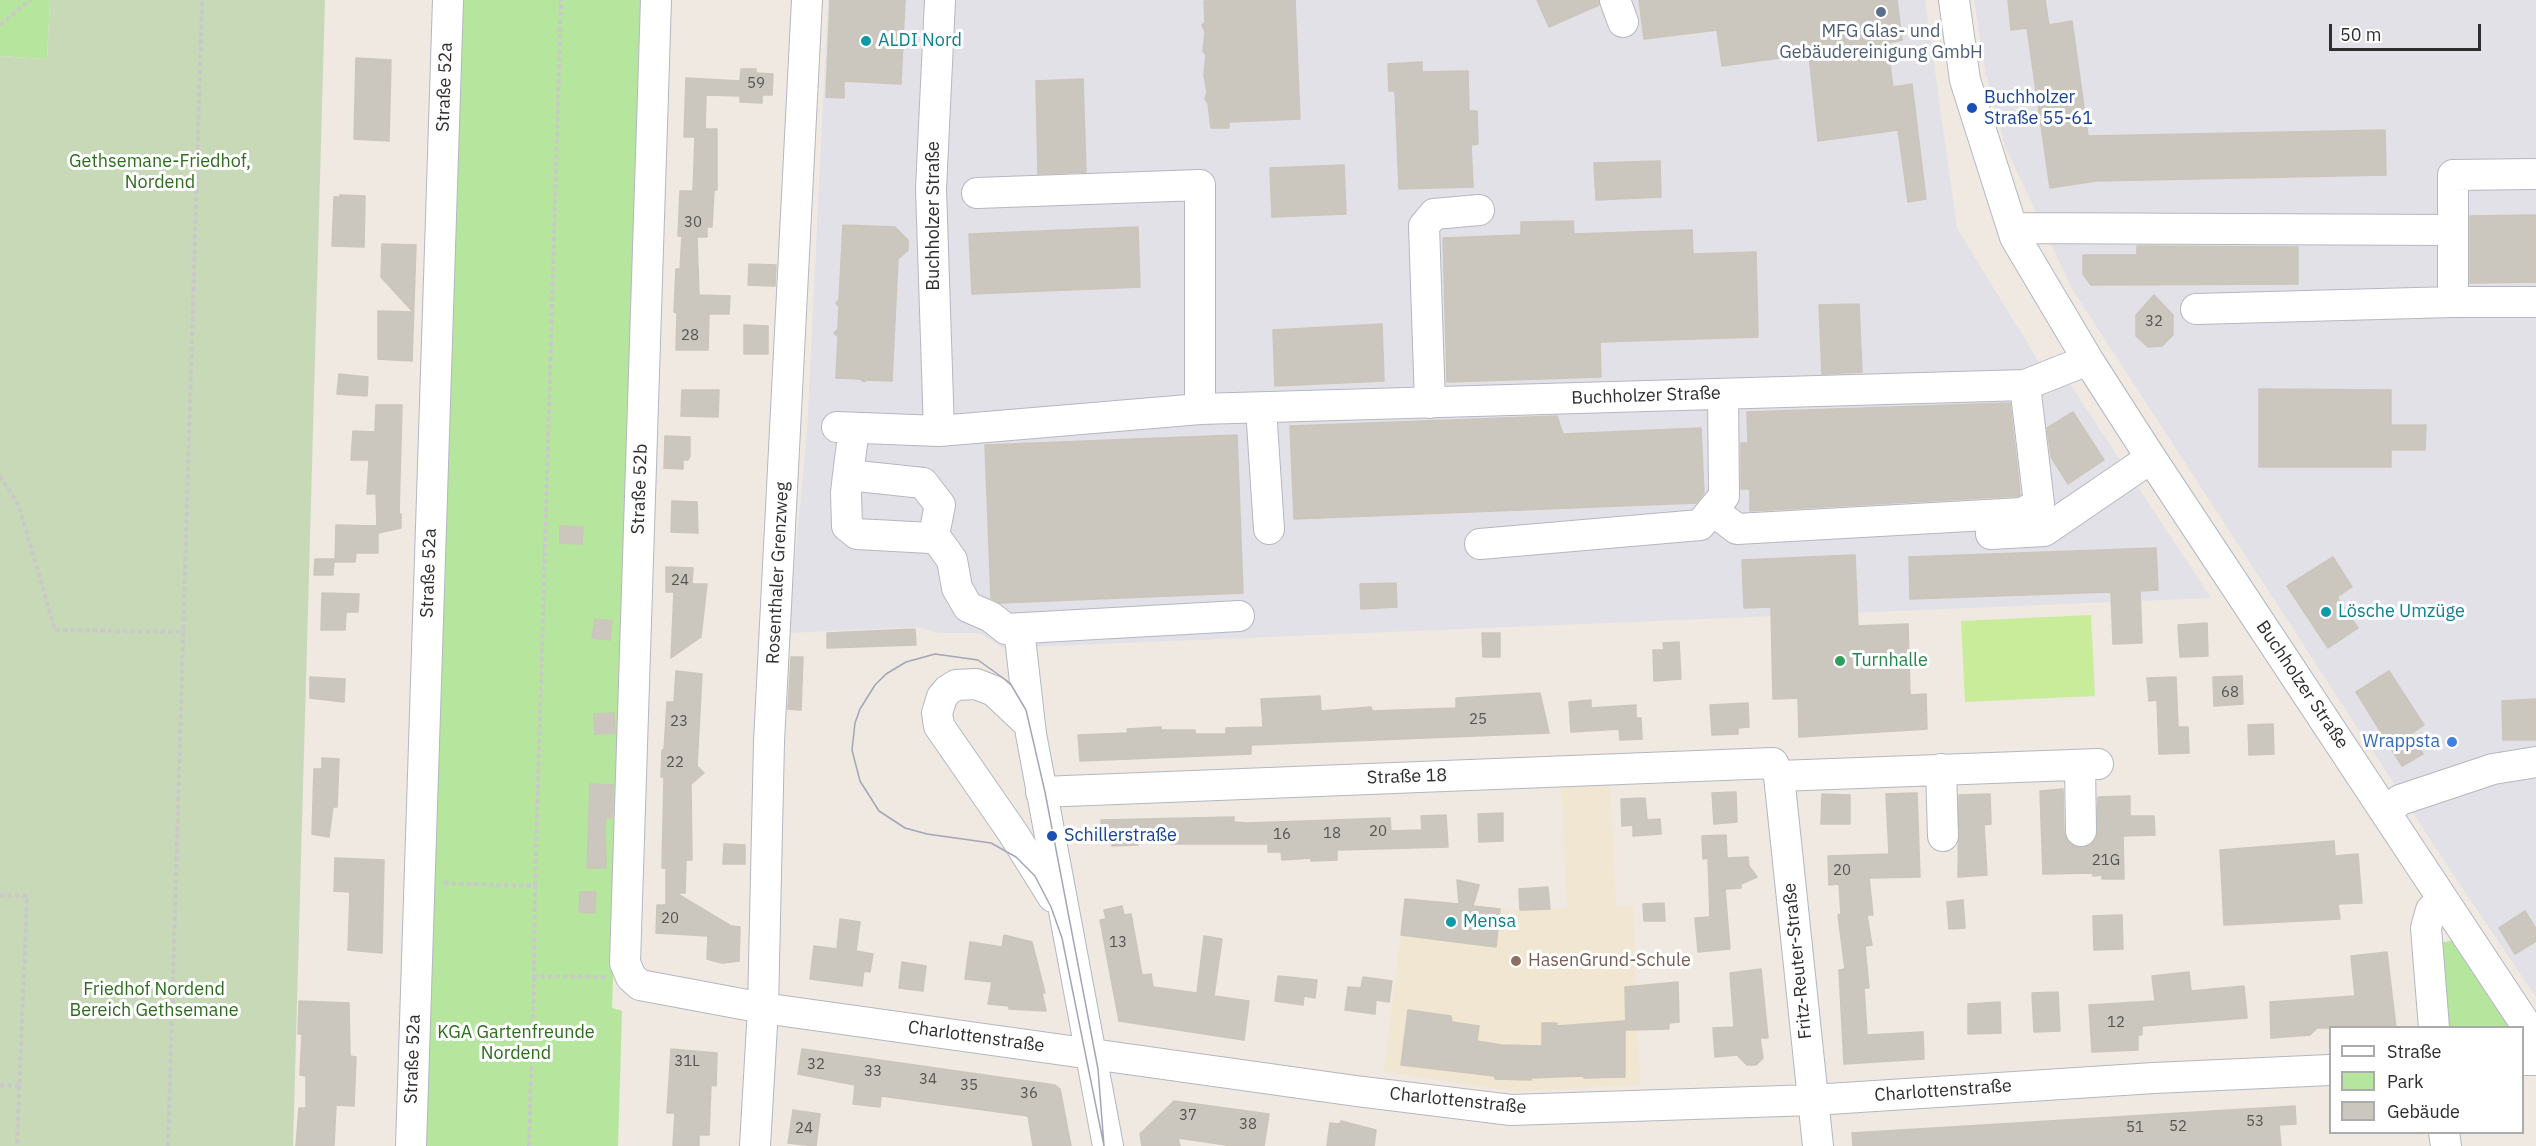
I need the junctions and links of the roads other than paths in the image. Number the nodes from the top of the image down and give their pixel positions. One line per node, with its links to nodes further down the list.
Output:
1 (448, 0): 47 (street, Straße 52a)
2 (656, 0): 40 (street, Straße 52b)
3 (807, 0): 41 (street, Rosenthaler Grenzweg)
4 (940, 0): 20 (street, Buchholzer Straße)
5 (1954, 0): 9 (street, Buchholzer Straße)
6 (2536, 174): 10 (street)
7 (977, 193): 19 (street)
8 (1479, 210): 17 (street)
9 (2013, 228): 10 (street); 14 (street, Buchholzer Straße)
10 (2453, 230): 11 (street)
11 (2453, 302): 12 (street); 13 (street)
12 (2536, 302)
13 (2196, 309)
14 (2088, 360): 15 (street, Buchholzer Straße); 21 (street, Buchholzer Straße)
15 (2025, 385): 16 (street, Buchholzer Straße); 23 (street)
16 (1723, 394): 17 (street, Buchholzer Straße); 23 (street)
17 (1430, 403): 18 (street, Buchholzer Straße)
18 (1261, 408): 19 (street, Buchholzer Straße); 24 (street)
19 (1200, 409): 20 (street, Buchholzer Straße)
20 (939, 431): 22 (street, Buchholzer Straße)
21 (2151, 458): 26 (street); 35 (street, Buchholzer Straße)
22 (848, 475): 25 (street); 25 (street)
23 (1712, 510): 27 (street)
24 (1269, 529)
25 (934, 535): 29 (street)
26 (1896, 539)
27 (1480, 544)
28 (1239, 616): 29 (street)
29 (1019, 629): 30 (street)
30 (1029, 724): 34 (street); 39 (street)
31 (2536, 762): 35 (street)
32 (1776, 769): 33 (street); 34 (street, Straße 18); 46 (street, Fritz-Reuter-Straße)
33 (1941, 770): 36 (street); 37 (street)
34 (1041, 792): 39 (street)
35 (2386, 812): 38 (street, Buchholzer Straße)
36 (2081, 831)
37 (1943, 836)
38 (2442, 900): 42 (street); 43 (street, Buchholzer Straße)
39 (1062, 912): 44 (street)
40 (631, 977): 41 (street, Charlottenstraße)
41 (763, 1008): 44 (street, Charlottenstraße); 48 (street, Rosenthaler Grenzweg)
42 (2434, 1026)
43 (2536, 1040)
44 (1090, 1053): 46 (street, Charlottenstraße); 49 (street)
45 (2329, 1070): 46 (street, Charlottenstraße)
46 (1813, 1100): 50 (street, Fritz-Reuter-Straße)
47 (411, 1146)
48 (755, 1146)
49 (1108, 1146)
50 (1818, 1146)

